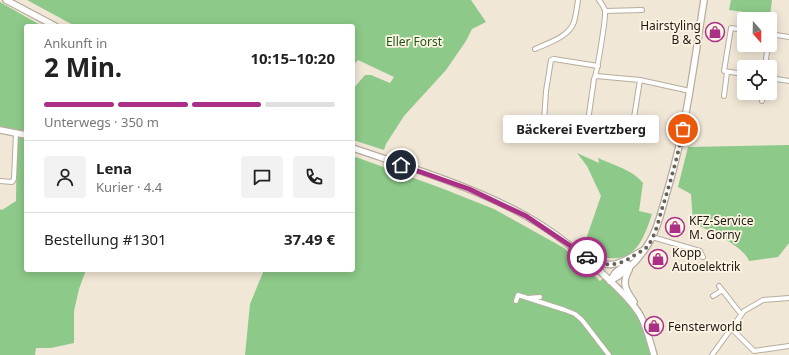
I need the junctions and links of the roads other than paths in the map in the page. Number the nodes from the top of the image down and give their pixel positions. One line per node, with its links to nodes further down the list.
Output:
1 (6, 0): 7 (main road)
2 (578, 0): 11 (street)
3 (599, 0): 6 (street)
4 (704, 0): 21 (main road)
5 (642, 10): 6 (street)
6 (605, 11): 14 (street)
7 (51, 24)
8 (737, 29): 15 (street)
9 (777, 35): 10 (street)
10 (789, 36)
11 (535, 49)
12 (767, 52): 13 (street)
13 (766, 59)
14 (598, 66): 17 (street); 23 (street)
15 (728, 72): 16 (street); 22 (street)
16 (737, 73)
17 (596, 76): 19 (street); 24 (street)
18 (777, 79): 20 (street)
19 (640, 80): 21 (street); 26 (street)
20 (789, 81)
21 (690, 91): 31 (main road)
22 (724, 96)
23 (544, 122)
24 (587, 128)
25 (0, 130): 27 (main road)
26 (632, 130)
27 (16, 133): 28 (main road); 30 (street)
28 (24, 134)
29 (355, 149): 33 (main road)
30 (0, 180)
31 (652, 237): 32 (main road); 34 (street)
32 (644, 250): 33 (main road); 35 (main road); 36 (main road)
33 (579, 252): 36 (main road)
34 (704, 257)
35 (632, 265): 36 (main road); 42 (main road)
36 (610, 281): 42 (main road)
37 (713, 296): 43 (street)
38 (540, 297): 39 (street)
39 (526, 298): 41 (street); 46 (street)
40 (789, 298): 43 (street)
41 (516, 302)
42 (634, 306): 47 (main road)
43 (740, 314): 44 (street)
44 (731, 328): 45 (street); 48 (street)
45 (789, 346)
46 (609, 355)
47 (654, 355)
48 (712, 355)

